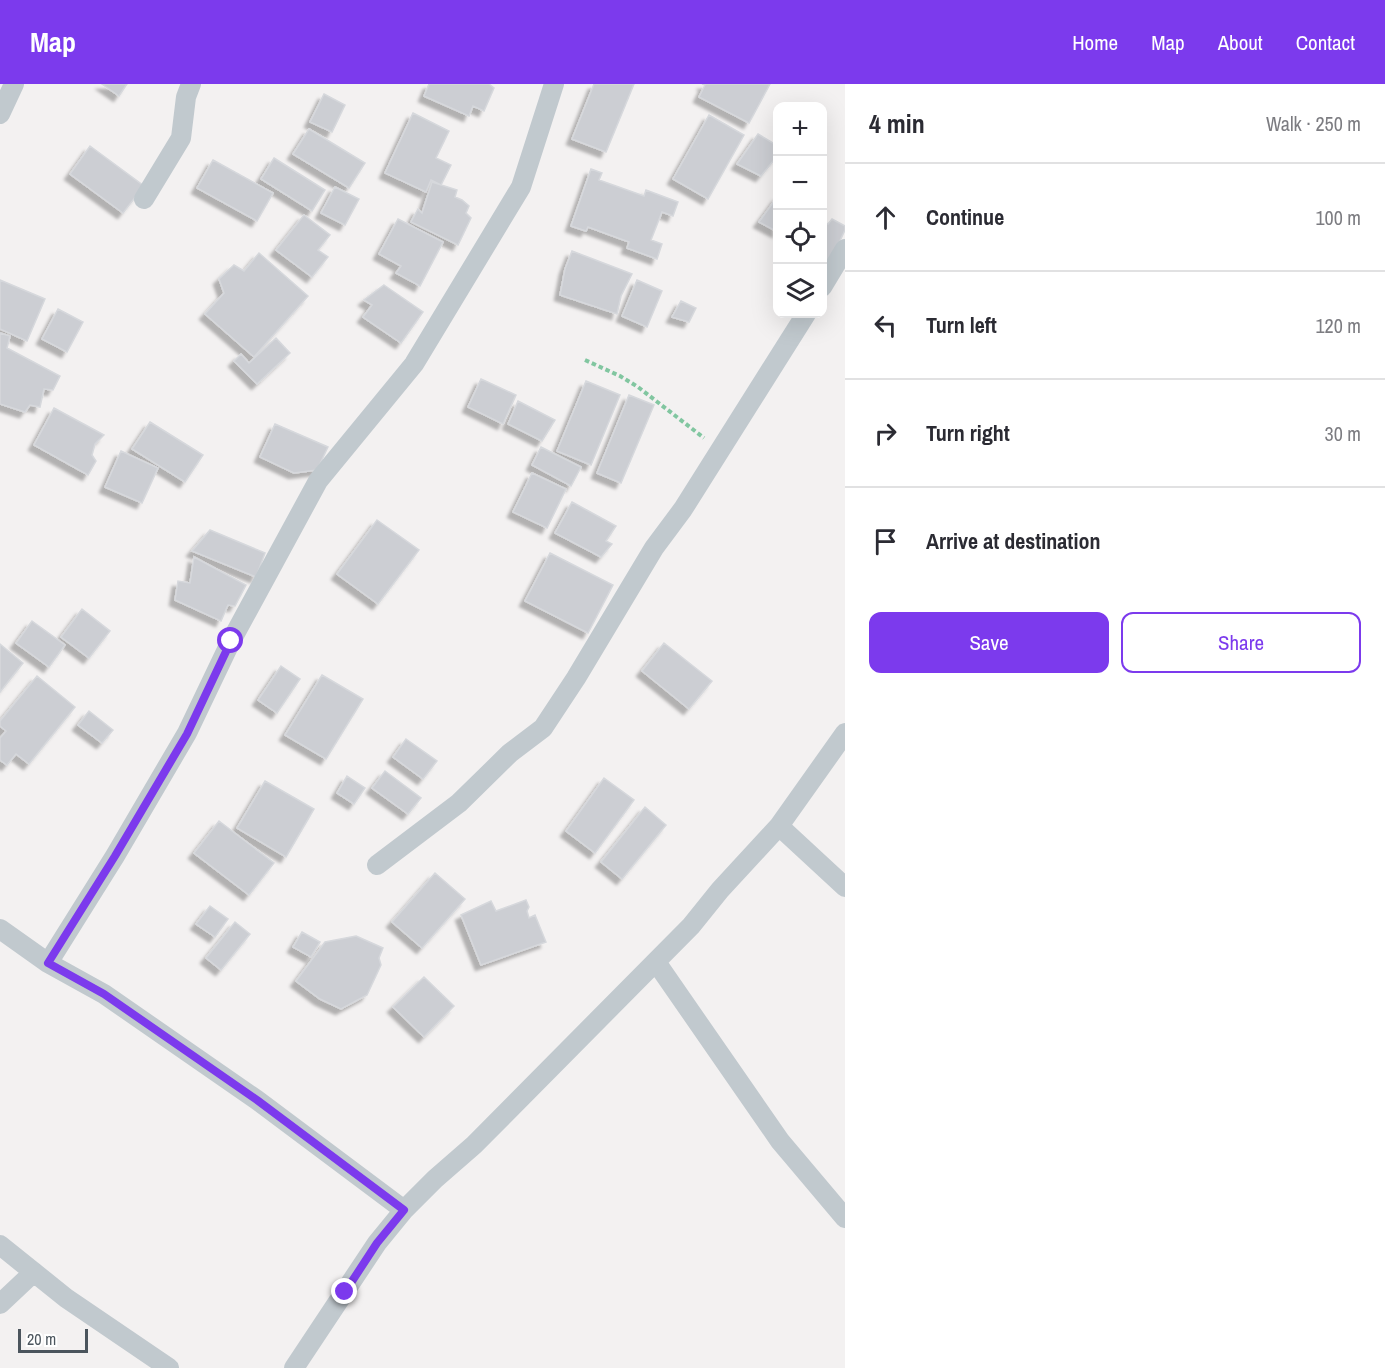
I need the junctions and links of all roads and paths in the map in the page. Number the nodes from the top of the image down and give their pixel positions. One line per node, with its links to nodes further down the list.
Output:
1 (14, 84): 4 (street)
2 (191, 84): 5 (street)
3 (554, 84): 17 (street)
4 (0, 114)
5 (144, 199)
6 (845, 249): 7 (street)
7 (827, 279)
8 (803, 318): 10 (street)
9 (585, 360): 10 (path)
10 (720, 449): 13 (street)
11 (845, 733): 12 (street)
12 (779, 825): 14 (street); 16 (street)
13 (376, 864)
14 (845, 887)
15 (0, 929): 17 (street)
16 (656, 962): 18 (street); 19 (street)
17 (48, 963): 18 (street)
18 (404, 1210): 24 (street)
19 (845, 1218)
20 (0, 1245): 21 (street)
21 (34, 1272): 22 (street); 23 (street)
22 (0, 1304)
23 (169, 1368)
24 (294, 1368)

